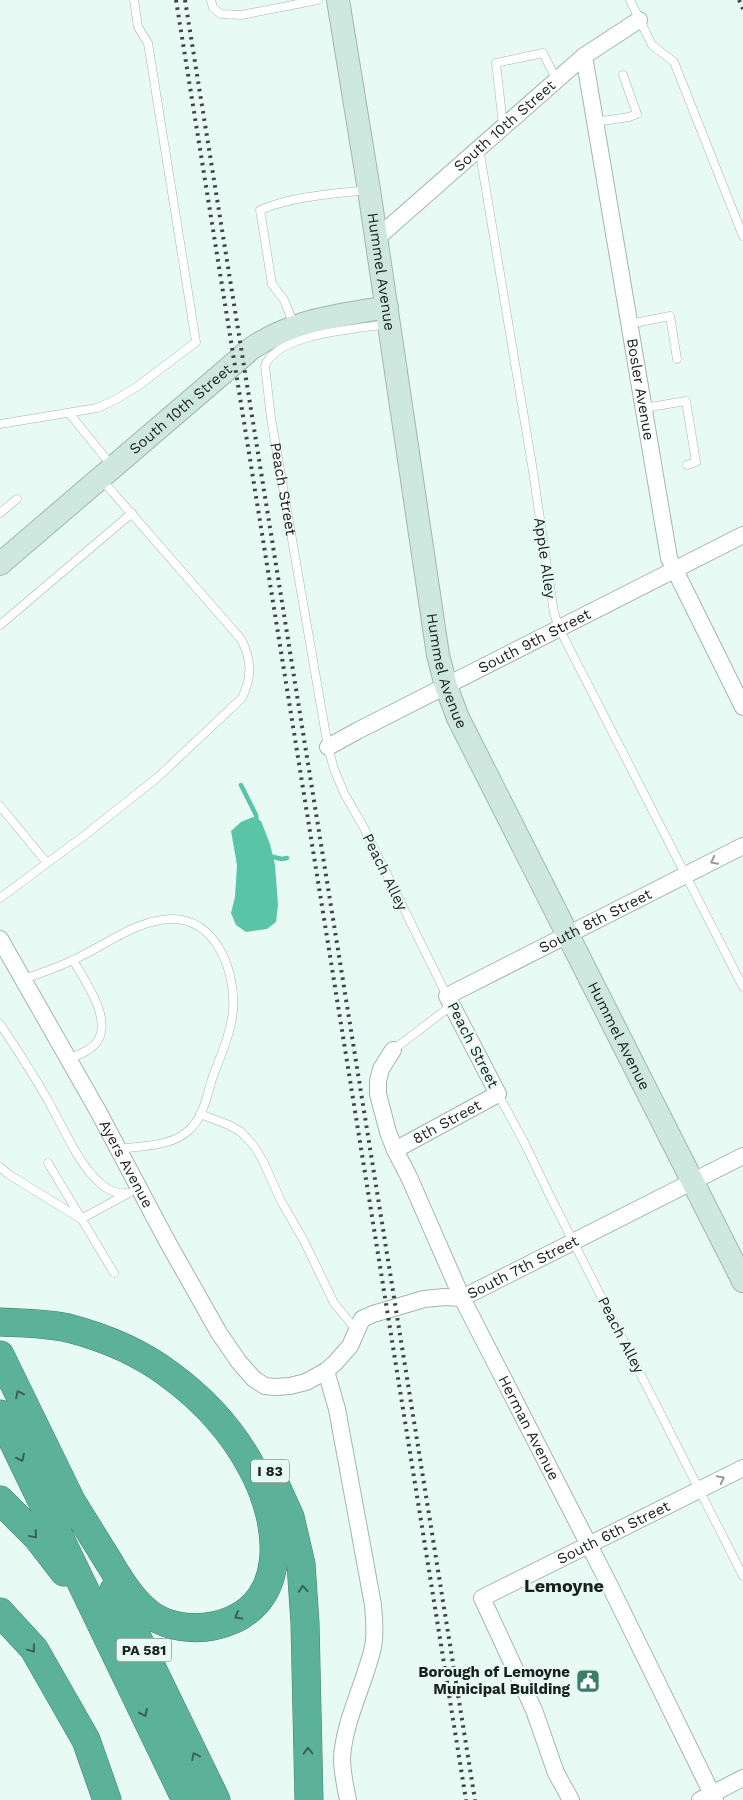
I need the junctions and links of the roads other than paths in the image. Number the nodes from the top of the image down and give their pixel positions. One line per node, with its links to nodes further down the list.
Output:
1 (134, 0): 21 (lane)
2 (211, 0): 3 (lane)
3 (318, 0)
4 (338, 0): 13 (main road, Hummel Avenue)
5 (630, 0): 6 (lane)
6 (639, 20): 7 (street, South 10th Street); 14 (lane)
7 (584, 56): 9 (street, South 10th Street); 10 (street, Bosler Avenue)
8 (623, 75): 10 (lane)
9 (557, 81): 11 (street, South 10th Street); 11 (lane)
10 (595, 122): 17 (street, Bosler Avenue)
11 (504, 127): 12 (street, South 10th Street)
12 (479, 148): 15 (street, South 10th Street); 32 (lane, Apple Alley)
13 (370, 190): 15 (main road, Hummel Avenue); 18 (lane)
14 (743, 236)
15 (377, 238): 16 (main road, Hummel Avenue)
16 (388, 316): 18 (main road, South 10th Street); 33 (main road, Hummel Avenue); 35 (lane, Peach Street)
17 (630, 324): 19 (lane); 20 (street, Bosler Avenue)
18 (294, 326): 24 (main road, South 10th Street)
19 (677, 359)
20 (644, 408): 23 (lane); 30 (street, Bosler Avenue)
21 (69, 413): 22 (lane); 24 (lane)
22 (0, 424)
23 (687, 464)
24 (107, 473): 27 (lane); 29 (main road, South 10th Street)
25 (17, 499): 26 (lane)
26 (0, 513)
27 (132, 513): 31 (lane); 38 (lane)
28 (743, 535): 30 (street, South 9th Street)
29 (0, 564)
30 (674, 570): 32 (street, South 9th Street); 34 (street, Bosler Avenue)
31 (0, 625)
32 (559, 628): 33 (street, South 9th Street); 39 (lane, Apple Alley)
33 (446, 686): 35 (street, South 9th Street); 41 (main road, Hummel Avenue)
34 (743, 707)
35 (328, 747): 46 (lane, Peach Alley)
36 (0, 806): 38 (lane)
37 (743, 846): 39 (street, South 8th Street, one-way to 39)
38 (47, 863): 40 (lane)
39 (684, 875): 41 (street, South 8th Street); 45 (lane, Apple Alley)
40 (0, 898)
41 (567, 934): 46 (street, South 8th Street); 57 (main road, Hummel Avenue)
42 (0, 939): 44 (street, Ayers Avenue)
43 (73, 960): 44 (lane); 49 (lane); 51 (lane)
44 (24, 979): 49 (street, Ayers Avenue)
45 (743, 987)
46 (449, 1000): 48 (lane); 50 (street, Peach Street)
47 (0, 1024): 58 (lane)
48 (393, 1050): 53 (street, Herman Avenue)
49 (69, 1059): 52 (street, Ayers Avenue)
50 (498, 1094): 53 (street, 8th Street); 60 (lane, Peach Alley)
51 (200, 1114): 52 (lane); 66 (lane)
52 (117, 1149): 58 (street, Ayers Avenue)
53 (395, 1150): 63 (street, Herman Avenue)
54 (743, 1156): 57 (street, South 7th Street)
55 (48, 1163): 59 (lane)
56 (0, 1167): 59 (lane)
57 (692, 1181): 60 (street, South 7th Street); 62 (main road, Hummel Avenue)
58 (133, 1191): 59 (lane); 69 (street, Ayers Avenue)
59 (81, 1219): 61 (lane)
60 (574, 1242): 63 (street, South 7th Street); 72 (lane, Peach Alley)
61 (114, 1273)
62 (743, 1281)
63 (462, 1298): 66 (street, South 7th Street); 75 (street, Herman Avenue)
64 (0, 1306): 84 (highway, I 83, one-way to 64)
65 (0, 1322): 74 (highway, one-way to 74)
66 (357, 1331): 68 (street, South 7th Street)
67 (0, 1354): 74 (highway, PA 581, one-way to 67)
68 (326, 1371): 69 (street, South 7th Street); 85 (street)
69 (260, 1383)
70 (0, 1414): 78 (highway, PA 581, one-way to 78)
71 (743, 1468): 72 (street, South 6th Street, one-way to 71)
72 (699, 1490): 75 (street, South 6th Street); 76 (lane, Peach Alley)
73 (0, 1500): 78 (highway, one-way to 78)
74 (71, 1501): 83 (highway, PA 581, one-way to 74)
75 (588, 1545): 80 (street, Herman Avenue); 86 (street, South 6th Street)
76 (743, 1576)
77 (0, 1612): 81 (highway, one-way to 81)
78 (124, 1669): 82 (highway, one-way to 82)
79 (743, 1778): 80 (street)
80 (709, 1798)
81 (107, 1800)
82 (186, 1800)
83 (216, 1800)
84 (309, 1800)
85 (348, 1800)
86 (571, 1800)

